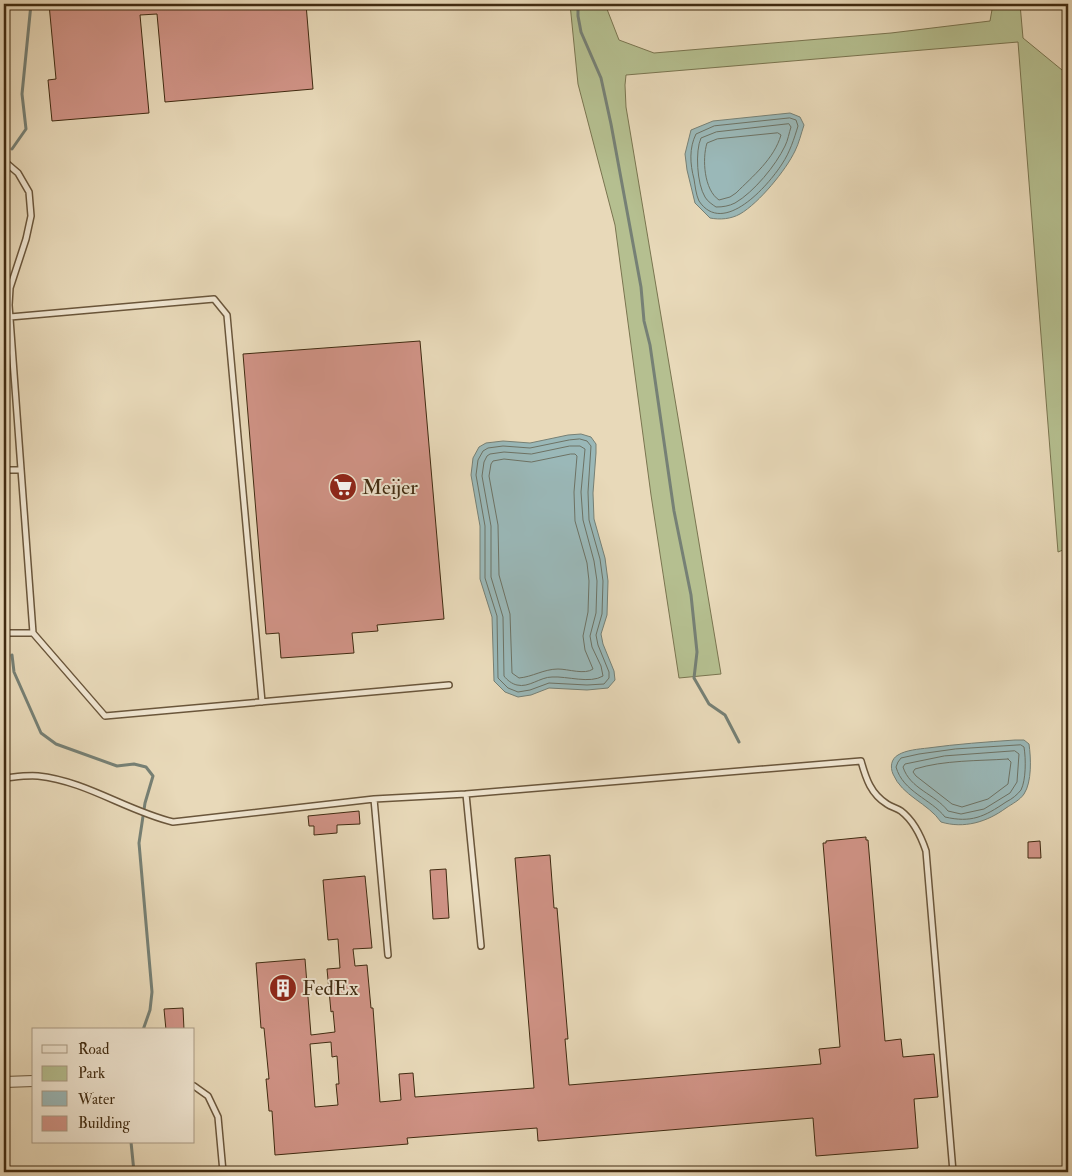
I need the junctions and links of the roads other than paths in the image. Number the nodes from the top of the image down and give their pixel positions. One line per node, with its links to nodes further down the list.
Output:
1 (4, 162): 2 (lane)
2 (10, 317): 4 (lane); 8 (lane)
3 (4, 470): 4 (lane)
4 (21, 470): 6 (lane)
5 (4, 633): 6 (lane)
6 (33, 633): 8 (lane)
7 (449, 685): 8 (lane)
8 (262, 702)
9 (4, 778): 11 (lane)
10 (466, 794): 11 (lane); 12 (lane); 18 (lane)
11 (374, 799): 13 (lane)
12 (481, 946)
13 (388, 955)
14 (32, 1081): 15 (street)
15 (4, 1082)
16 (195, 1087): 17 (lane)
17 (223, 1172)
18 (953, 1172)

